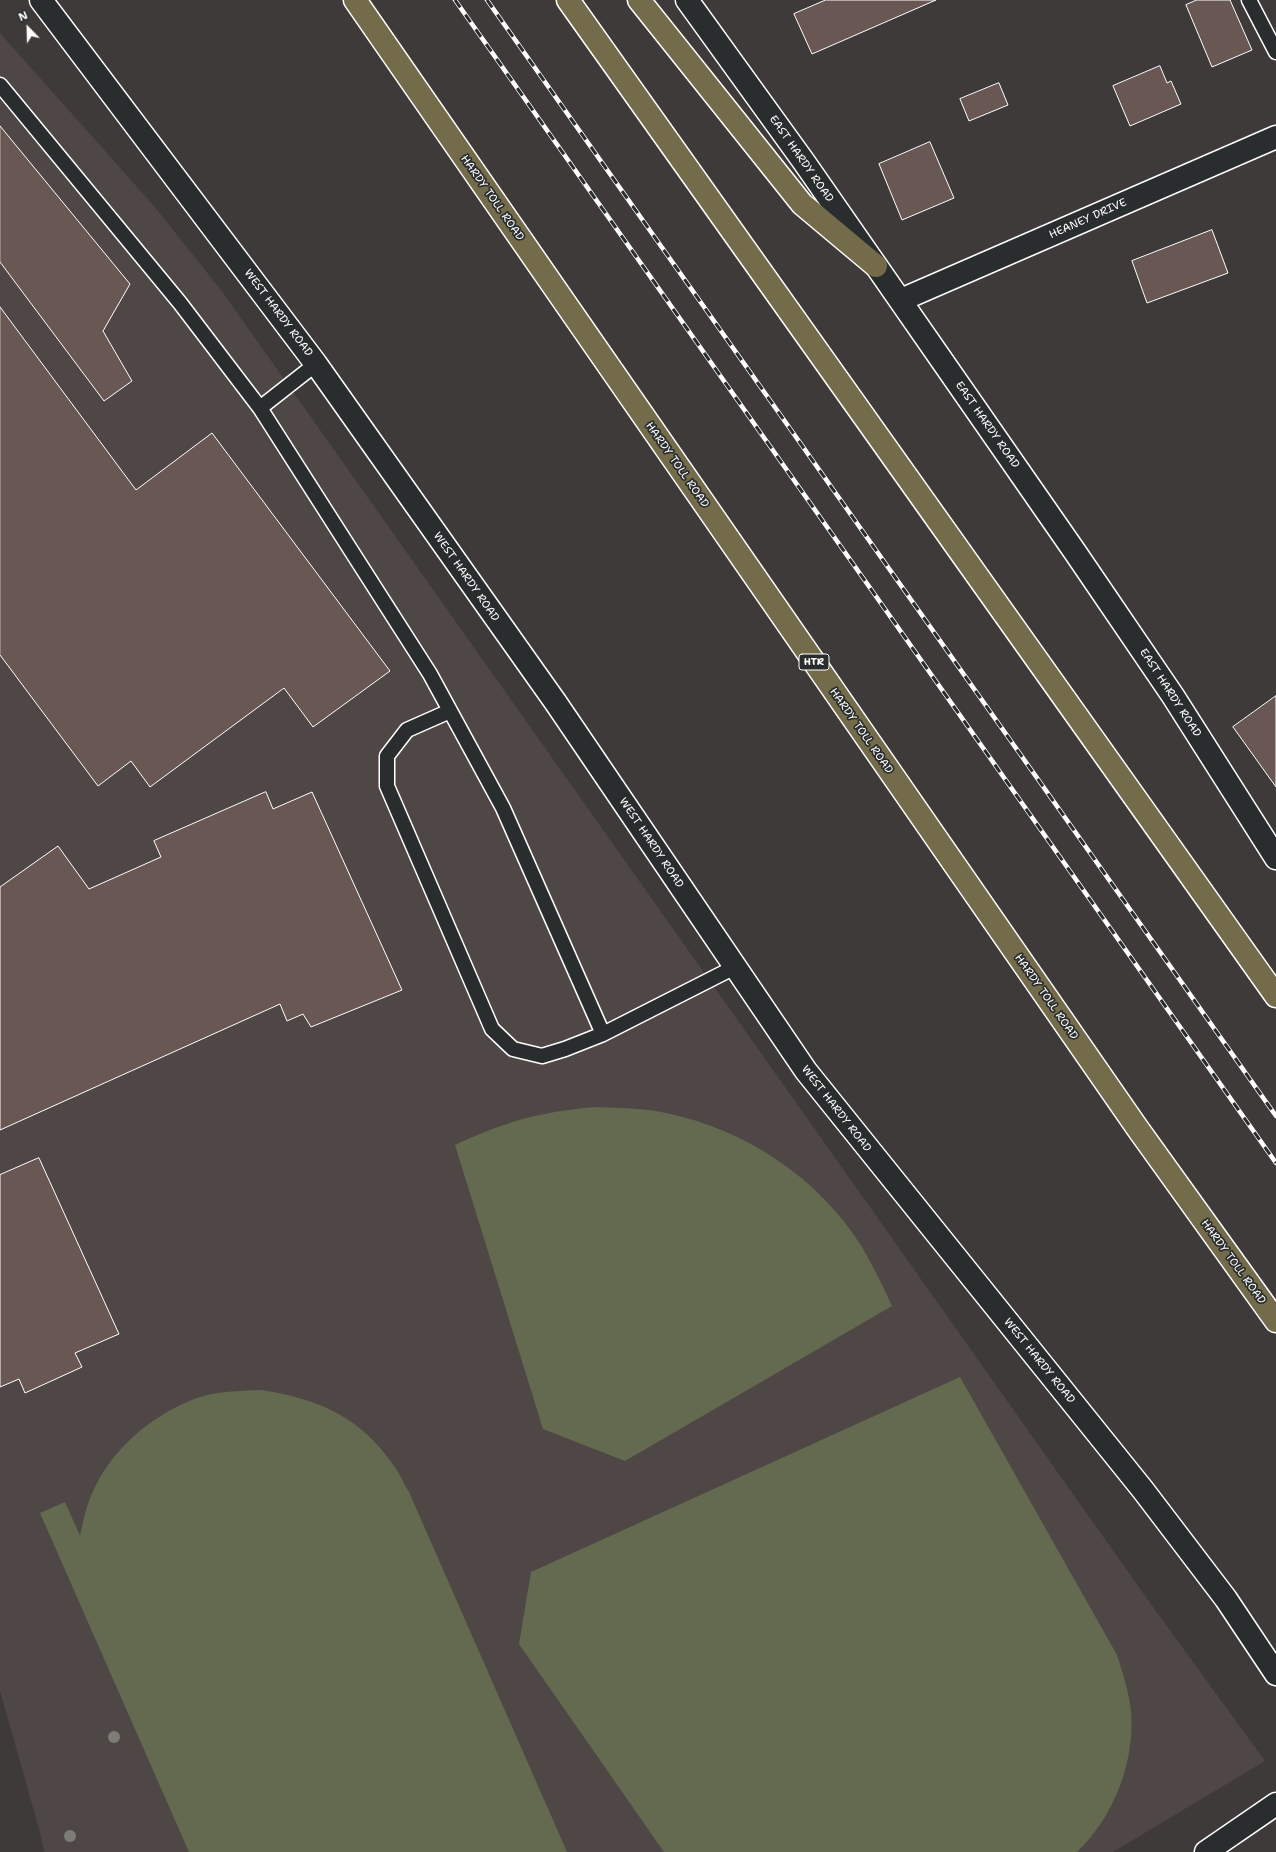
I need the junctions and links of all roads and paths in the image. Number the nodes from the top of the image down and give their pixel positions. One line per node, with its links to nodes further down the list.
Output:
1 (41, 0): 12 (main road, WEST HARDY ROAD)
2 (354, 0): 19 (highway, HARDY TOLL ROAD / HTR)
3 (568, 0): 17 (highway)
4 (639, 0): 10 (highway)
5 (687, 0): 10 (main road, EAST HARDY ROAD)
6 (1249, 0): 7 (lane)
7 (1276, 52)
8 (0, 85): 13 (lane)
9 (1276, 136): 11 (main road, HEANEY DRIVE)
10 (876, 266): 11 (main road, EAST HARDY ROAD)
11 (901, 300): 15 (main road, EAST HARDY ROAD)
12 (316, 364): 13 (lane); 16 (main road, WEST HARDY ROAD)
13 (260, 408): 14 (lane)
14 (450, 711): 18 (lane); 18 (lane)
15 (1276, 858)
16 (735, 967): 18 (lane); 20 (main road, WEST HARDY ROAD)
17 (1276, 996)
18 (603, 1034)
19 (1276, 1321)
20 (1276, 1674)
21 (1270, 1812): 22 (main road)
22 (1206, 1852)

